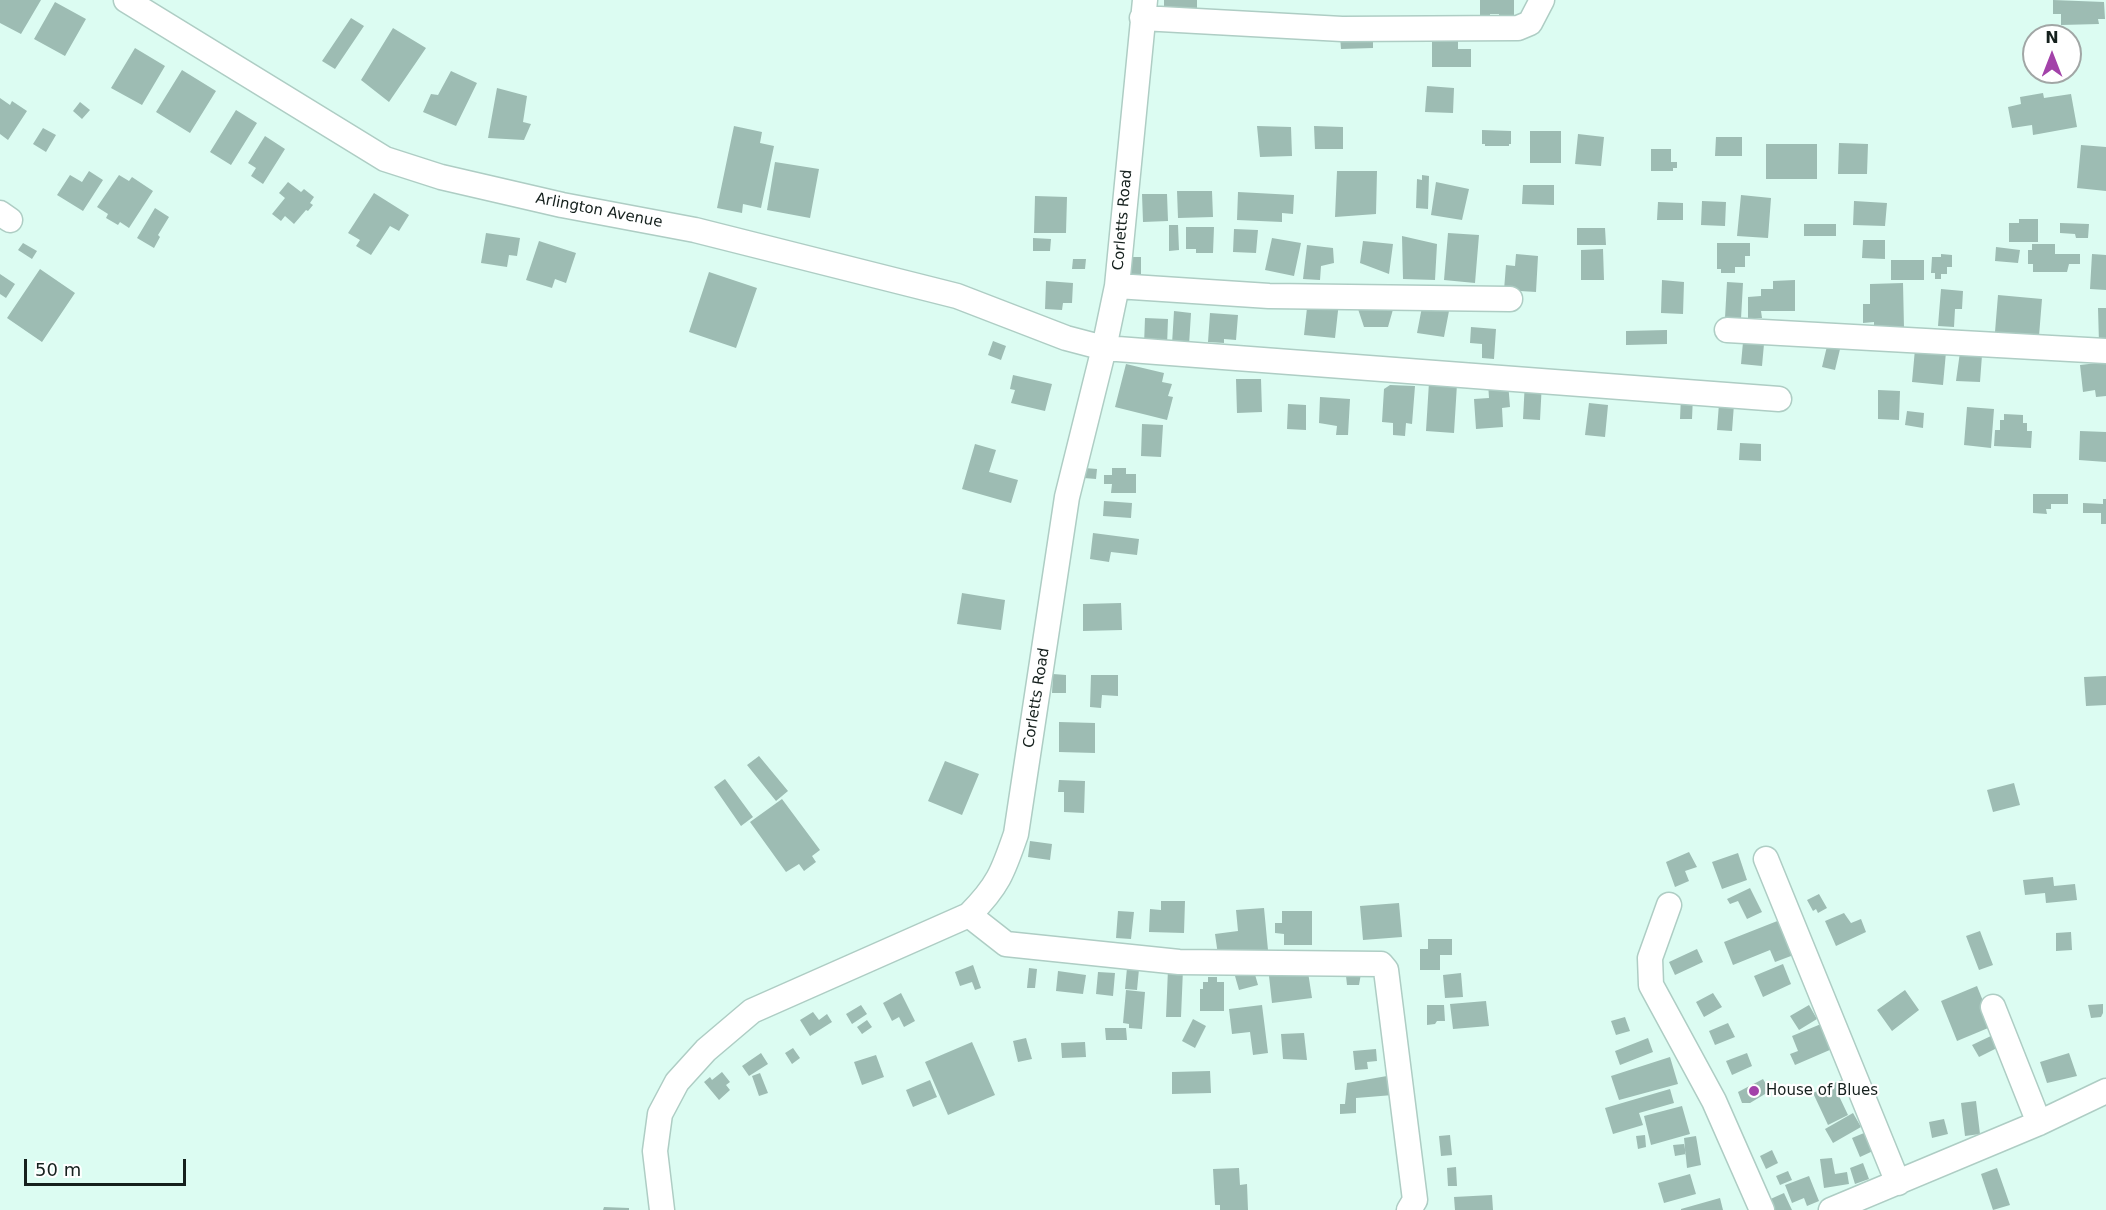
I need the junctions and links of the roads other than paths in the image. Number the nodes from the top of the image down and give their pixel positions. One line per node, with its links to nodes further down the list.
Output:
1 (126, 0): 7 (street, Arlington Avenue)
2 (1542, 0): 3 (street)
3 (1143, 9): 4 (street, Corletts Road)
4 (1117, 286): 5 (street); 7 (street, Corletts Road)
5 (1510, 299)
6 (1727, 330): 8 (street)
7 (1104, 348): 9 (street, Arlington Avenue); 12 (street, Corletts Road)
8 (2106, 351)
9 (1779, 399)
10 (1766, 859): 16 (street)
11 (1668, 905): 19 (street)
12 (969, 915): 17 (street, Corletts Road); 18 (street)
13 (1993, 1007): 15 (street)
14 (2106, 1091): 15 (street)
15 (2038, 1123): 16 (street)
16 (1898, 1183): 20 (street)
17 (662, 1210)
18 (1409, 1210)
19 (1762, 1210)
20 (1831, 1210)

